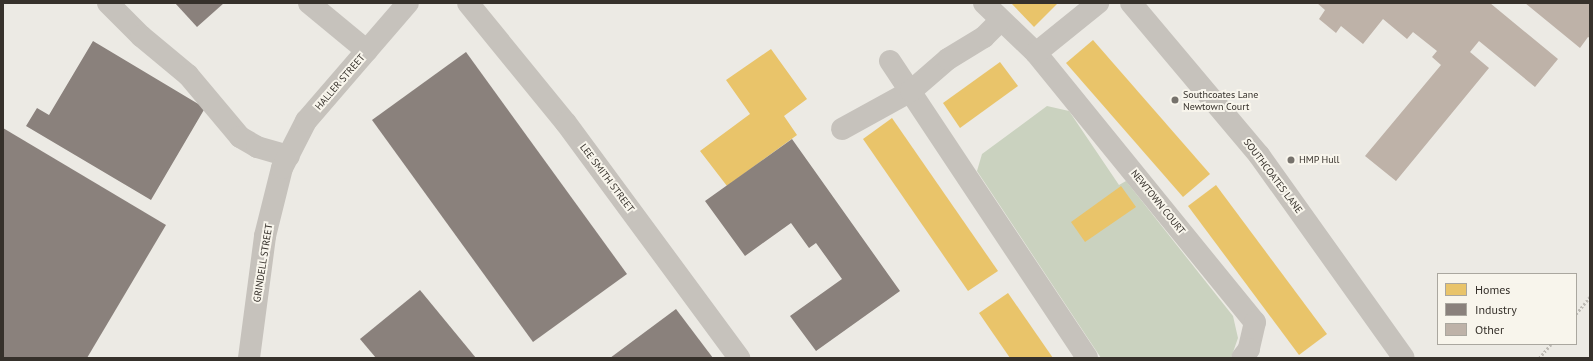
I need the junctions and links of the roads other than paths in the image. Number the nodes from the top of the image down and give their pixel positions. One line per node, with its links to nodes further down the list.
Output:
1 (108, 3): 14 (street)
2 (309, 3): 9 (street)
3 (408, 3): 9 (street, HALLER STREET)
4 (468, 3): 16 (street, LEE SMITH STREET)
5 (984, 3): 8 (street, NEWTOWN COURT)
6 (1098, 3): 10 (street)
7 (1131, 3): 19 (street, SOUTHCOATES LANE)
8 (1000, 21): 10 (street, NEWTOWN COURT); 12 (street)
9 (367, 50): 14 (street, HALLER STREET)
10 (1036, 53): 18 (street, NEWTOWN COURT)
11 (890, 61): 12 (street)
12 (911, 91): 13 (street); 17 (street)
13 (842, 129)
14 (285, 162): 15 (street, GRINDELL STREET)
15 (249, 358)
16 (739, 358)
17 (1087, 358)
18 (1242, 358)
19 (1404, 358)

